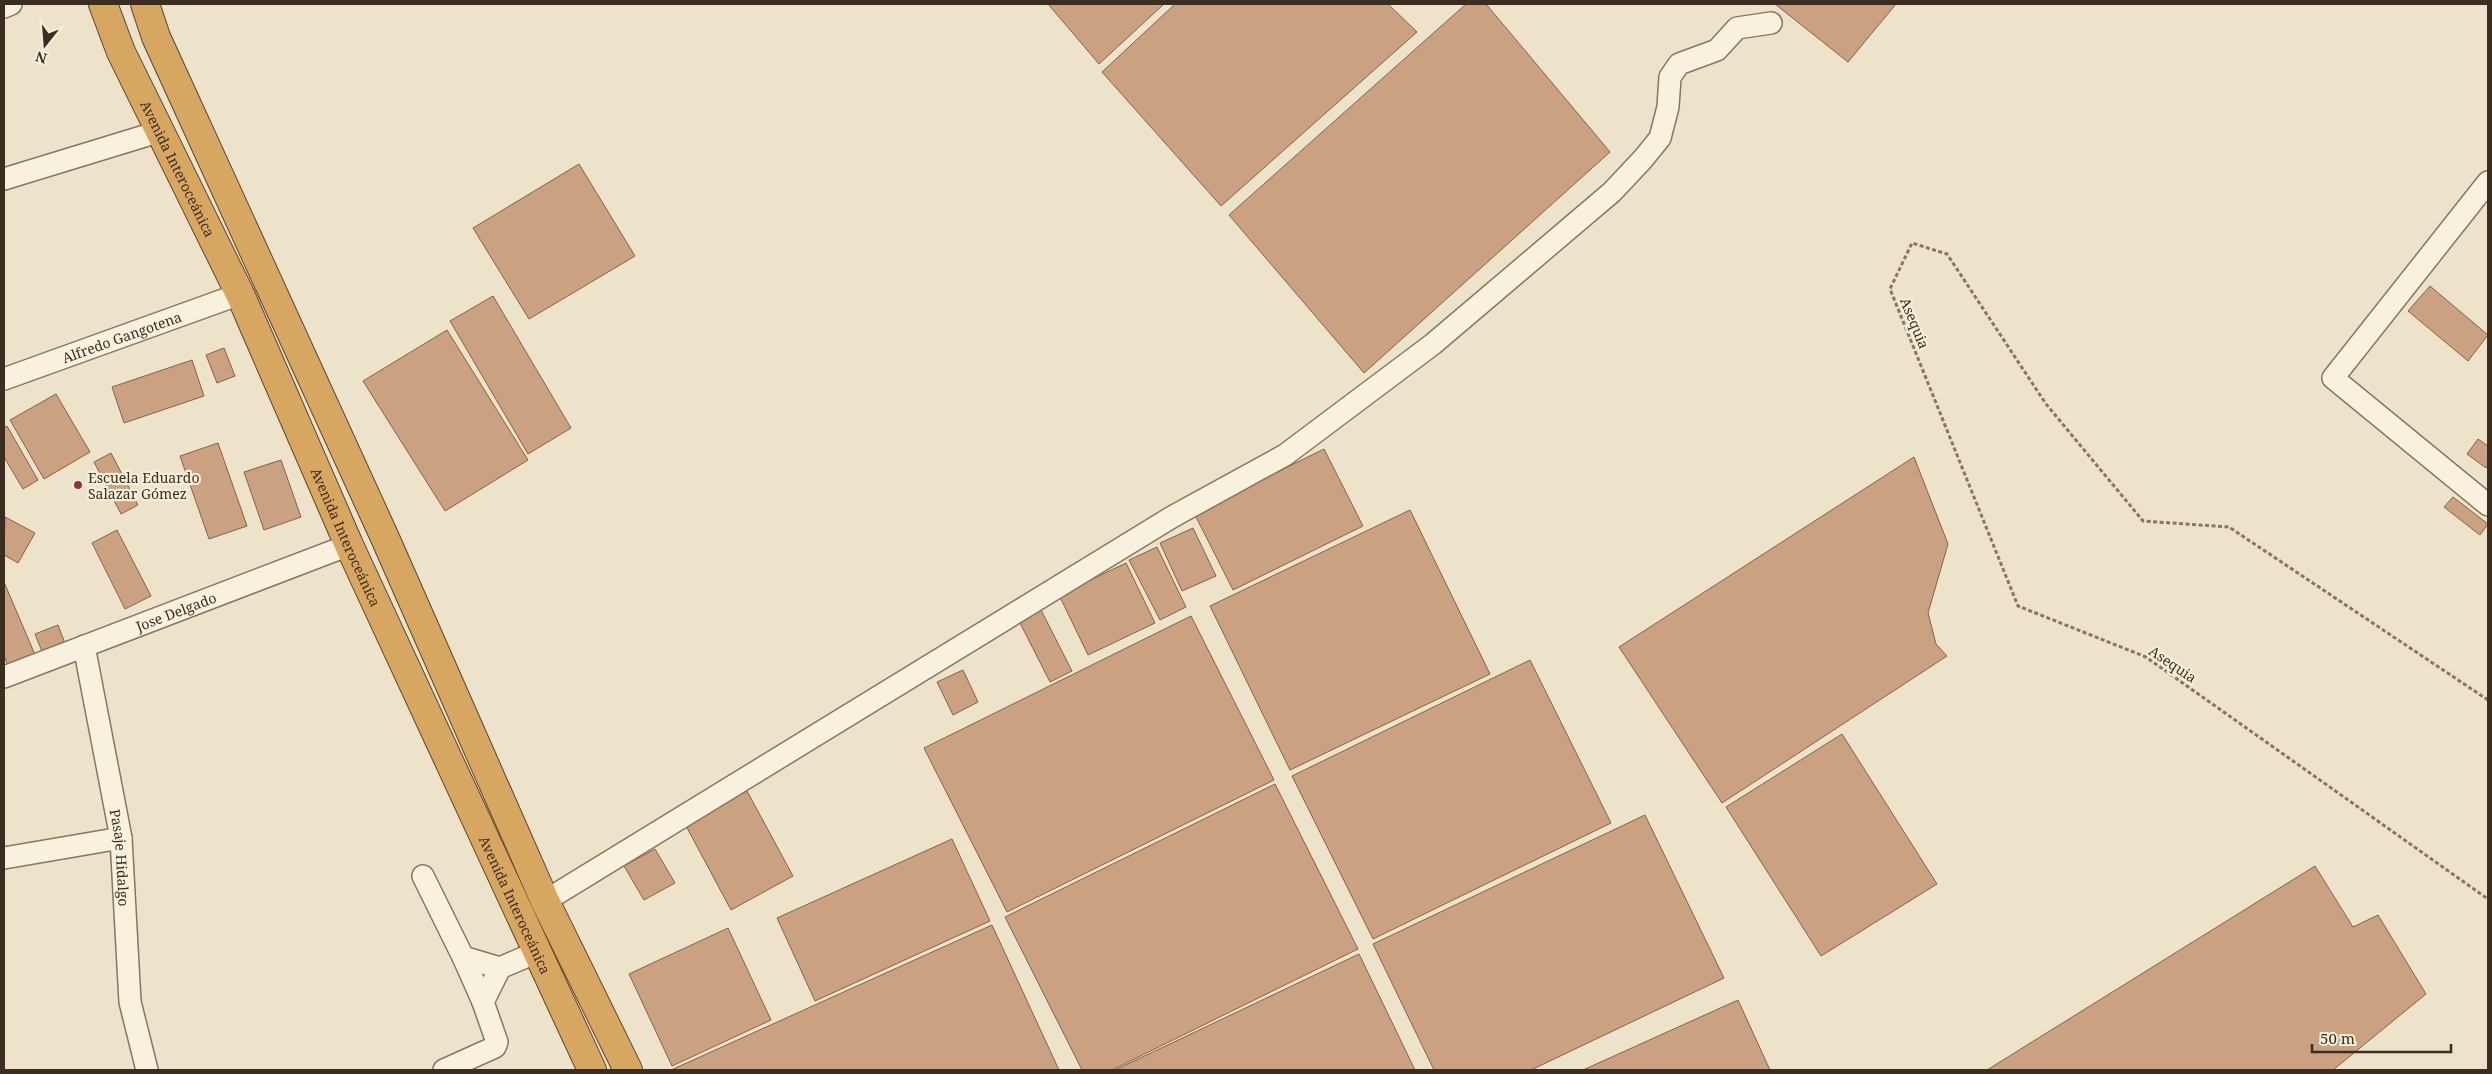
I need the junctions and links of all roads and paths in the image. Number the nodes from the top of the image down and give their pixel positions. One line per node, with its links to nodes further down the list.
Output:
1 (12, 4): 4 (street)
2 (103, 4): 6 (highway, Avenida Interoceánica)
3 (145, 4): 20 (highway, Avenida Interoceánica)
4 (4, 7)
5 (1771, 23): 20 (street)
6 (161, 131): 7 (street); 9 (highway, Avenida Interoceánica)
7 (4, 179)
8 (2488, 182): 11 (street)
9 (240, 294): 10 (street, Alfredo Gangotena); 12 (highway, Avenida Interoceánica)
10 (4, 379)
11 (2488, 505)
12 (349, 546): 13 (street, Jose Delgado); 21 (highway, Avenida Interoceánica)
13 (84, 646): 14 (street, Jose Delgado); 16 (street, Pasaje Hidalgo)
14 (4, 677)
15 (2488, 700): 19 (path, Asequia)
16 (121, 838): 17 (street); 25 (street, Pasaje Hidalgo)
17 (4, 858)
18 (423, 876): 22 (street)
19 (2488, 899)
20 (546, 901): 28 (highway, Avenida Interoceánica)
21 (537, 952): 23 (street); 27 (highway, Avenida Interoceánica)
22 (463, 957): 23 (street); 24 (street)
23 (500, 968): 24 (street)
24 (483, 1002): 26 (street)
25 (147, 1070)
26 (444, 1070)
27 (592, 1070)
28 (628, 1070)

